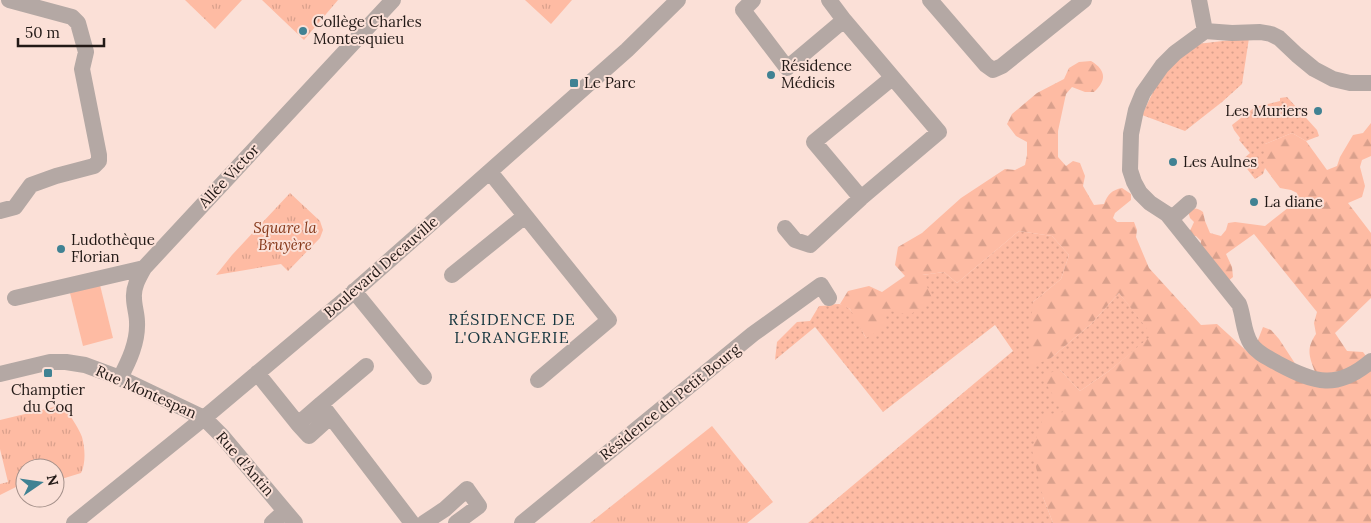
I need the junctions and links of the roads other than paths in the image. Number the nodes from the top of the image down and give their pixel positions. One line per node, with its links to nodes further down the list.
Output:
1 (9, 0): 16 (street)
2 (394, 0): 20 (street, Allée Victor)
3 (678, 0): 13 (street, Boulevard Decauville)
4 (753, 0): 9 (street)
5 (830, 0): 9 (street)
6 (930, 0): 7 (street)
7 (1084, 0)
8 (1199, 0): 10 (street)
9 (844, 20): 11 (street)
10 (1205, 31): 12 (street); 18 (street)
11 (892, 78): 14 (street); 14 (street)
12 (1371, 83)
13 (490, 172): 17 (street); 22 (street, Boulevard Decauville)
14 (861, 198): 19 (street)
15 (1190, 203): 18 (street)
16 (0, 211)
17 (525, 216): 21 (street); 31 (street)
18 (1171, 219): 25 (street)
19 (785, 228)
20 (144, 268): 24 (street); 30 (street, Allée Victor)
21 (452, 275)
22 (354, 291): 27 (street, Boulevard Decauville); 29 (street)
23 (825, 292): 41 (street, Résidence du Petit Bourg)
24 (16, 298)
25 (1371, 361)
26 (366, 366): 32 (street)
27 (257, 373): 32 (street); 33 (street, Boulevard Decauville)
28 (0, 374): 30 (street, Rue Montespan)
29 (424, 377)
30 (120, 378): 33 (street, Rue Montespan)
31 (538, 380)
32 (326, 411): 38 (street)
33 (204, 418): 35 (street, Rue d'Antin); 36 (street, Boulevard Decauville)
34 (444, 509): 39 (street); 40 (street); 40 (street)
35 (290, 517): 37 (street, Rue d'Antin)
36 (74, 523)
37 (272, 523)
38 (412, 523)
39 (424, 523)
40 (456, 523)
41 (522, 523)

